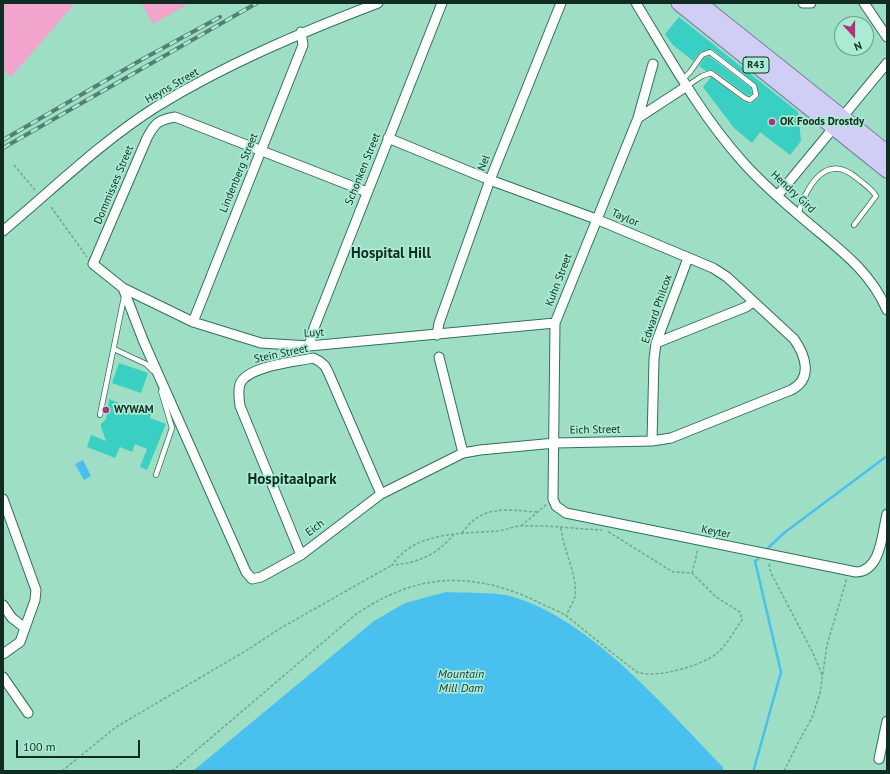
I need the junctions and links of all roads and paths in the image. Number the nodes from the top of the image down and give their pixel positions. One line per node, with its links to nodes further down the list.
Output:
1 (378, 3): 10 (street, Heyns Street)
2 (442, 3): 17 (street, Schonken Street)
3 (561, 3): 22 (street, Nel)
4 (636, 3): 14 (street, Hendry Gird)
5 (679, 3): 16 (main road, R43)
6 (699, 3): 16 (main road, R43)
7 (803, 3): 8 (street)
8 (812, 3)
9 (864, 3): 11 (street)
10 (301, 32): 18 (street, Lindenberg Street); 30 (street, Heyns Street)
11 (887, 37)
12 (887, 63): 16 (street)
13 (653, 64): 15 (street, Kuhn Street)
14 (685, 82): 14 (lane); 15 (street); 25 (street, Hendry Gird)
15 (638, 118): 28 (street, Kuhn Street)
16 (838, 121): 19 (main road, R43); 21 (main road, R43); 25 (street)
17 (388, 138): 22 (street, Taylor); 24 (street, Schonken Street)
18 (261, 152): 24 (street); 32 (street, Dommisses Street); 36 (street, Lindenberg Street)
19 (887, 153)
20 (14, 165): 23 (path)
21 (887, 170)
22 (490, 180): 28 (street, Taylor); 38 (street, Nel)
23 (35, 190)
24 (367, 192): 40 (street, Schonken Street)
25 (778, 195): 27 (street, Hendry Gird)
26 (51, 207): 32 (path)
27 (798, 214): 29 (lane); 35 (street, Hendry Gird)
28 (596, 219): 31 (street, Taylor); 37 (street, Kuhn Street)
29 (854, 225)
30 (3, 231)
31 (688, 258): 34 (street, Taylor); 39 (street, Edward Philcox)
32 (92, 264): 33 (street, Luyt)
33 (124, 291): 36 (street, Luyt); 41 (lane); 61 (street, Eich)
34 (753, 302): 39 (street); 43 (street, Taylor)
35 (887, 310)
36 (193, 322): 40 (street, Luyt)
37 (555, 323): 38 (street, Luyt); 46 (street, Kuhn Street)
38 (437, 335): 40 (street, Luyt)
39 (656, 343): 45 (street, Edward Philcox)
40 (309, 346)
41 (114, 349): 44 (lane); 48 (lane)
42 (440, 357): 47 (street)
43 (805, 376): 45 (street, Eich Street)
44 (100, 415)
45 (652, 441): 46 (street, Eich Street)
46 (555, 443): 47 (street, Eich Street); 51 (street, Kuhn Street)
47 (463, 453): 49 (street, Eich Street)
48 (156, 475)
49 (381, 494): 61 (street, Eich); 61 (street, Stein Street)
50 (3, 499): 68 (street)
51 (553, 499): 52 (path); 55 (street, Keyter)
52 (537, 512): 54 (path); 58 (path)
53 (887, 514): 64 (street, Keyter)
54 (521, 526): 56 (path); 58 (path)
55 (625, 526): 57 (path); 60 (street, Keyter)
56 (562, 528): 57 (path); 67 (path)
57 (606, 530): 65 (path)
58 (462, 533): 59 (path)
59 (454, 534): 63 (path); 63 (path)
60 (700, 541): 62 (street, Keyter); 65 (path)
61 (301, 554)
62 (766, 554): 64 (street, Keyter); 71 (path)
63 (392, 565): 75 (path)
64 (849, 571): 71 (path)
65 (692, 572): 67 (path)
66 (3, 605): 68 (street)
67 (566, 616): 76 (path)
68 (25, 628): 69 (street)
69 (3, 654)
70 (3, 677): 72 (street)
71 (822, 677): 77 (path)
72 (28, 712)
73 (887, 721): 74 (street)
74 (879, 759)
75 (62, 771)
76 (172, 771)
77 (784, 771)

